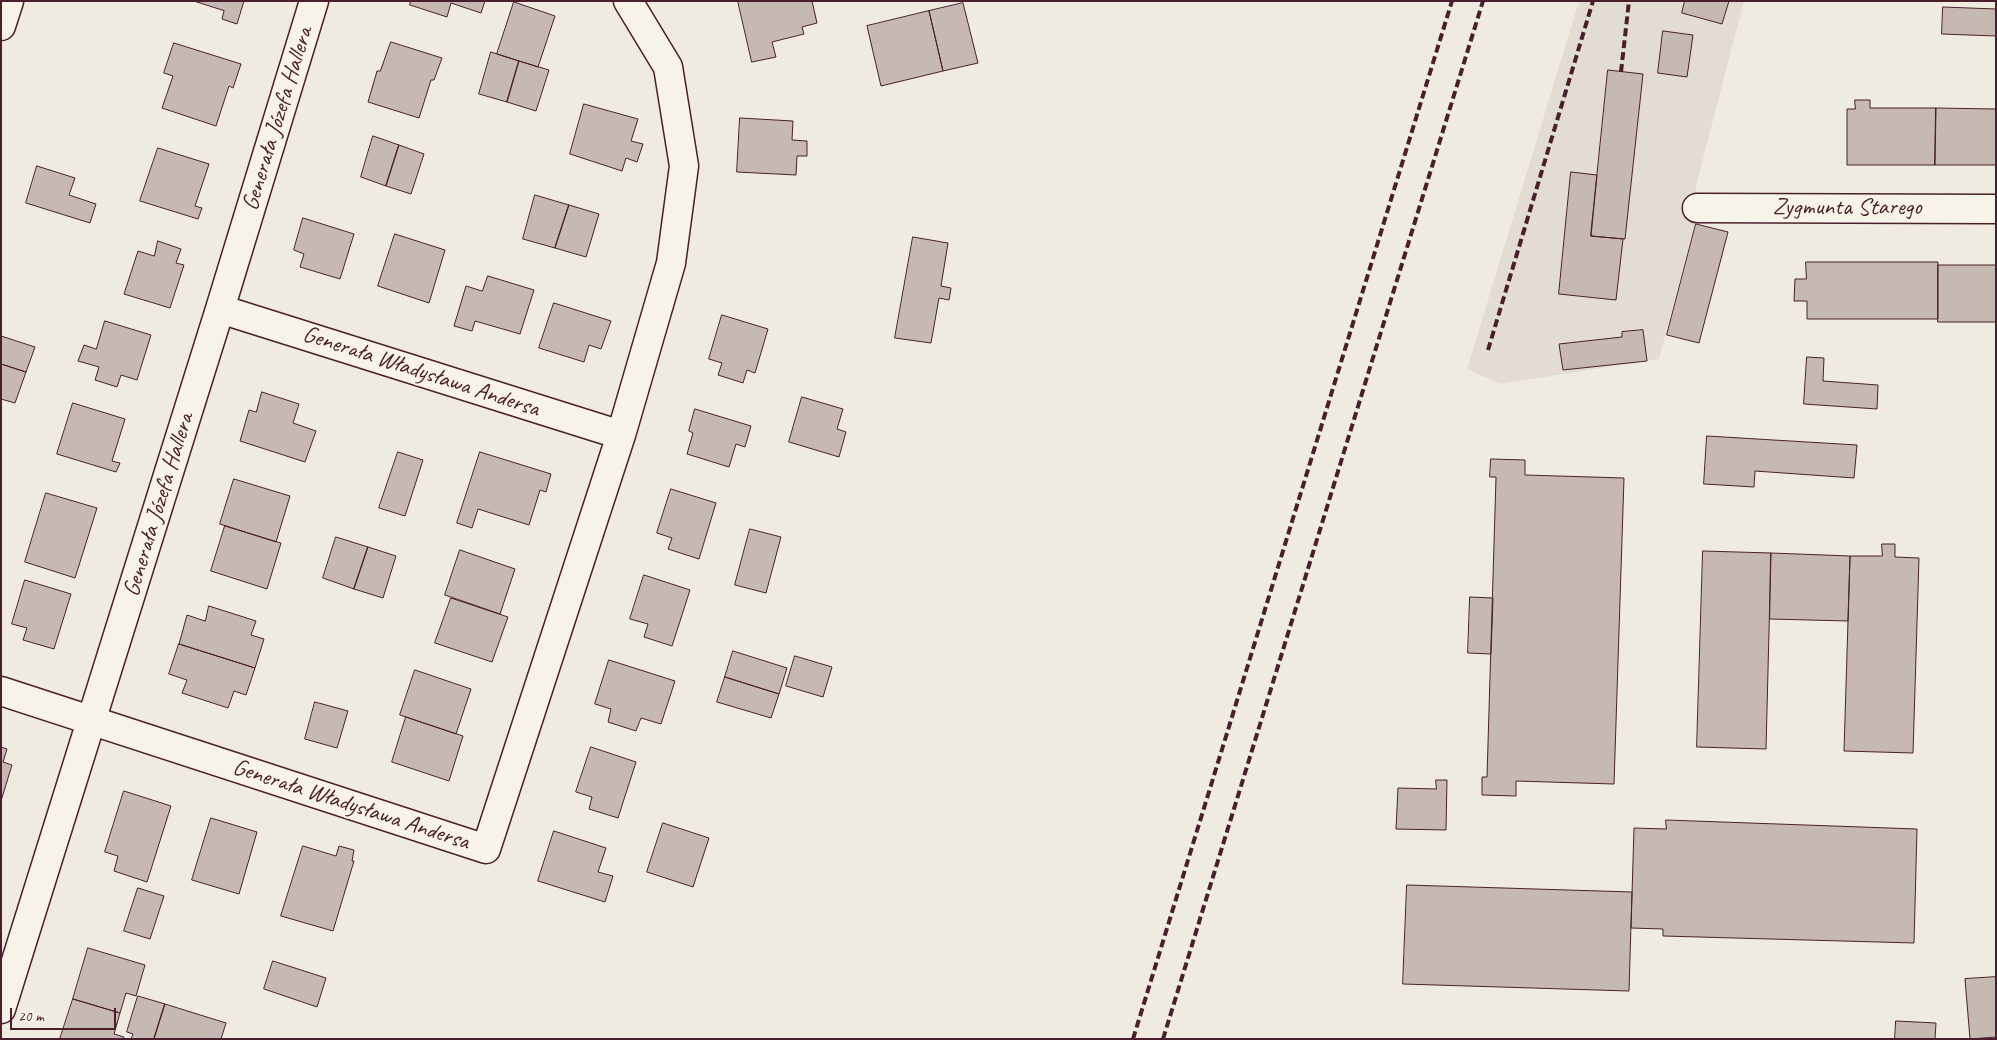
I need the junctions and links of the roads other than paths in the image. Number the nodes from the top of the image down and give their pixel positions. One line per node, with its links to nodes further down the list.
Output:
1 (9, 1): 4 (street)
2 (314, 1): 7 (street, Generała Józefa Hallera)
3 (628, 1): 8 (street, Generała Władysława Andersa)
4 (1, 26)
5 (1697, 208): 6 (street, Zygmunta Starego)
6 (1996, 209)
7 (220, 309): 8 (street, Generała Władysława Andersa); 10 (street, Generała Józefa Hallera)
8 (621, 435): 10 (street, Generała Władysława Andersa)
9 (1, 691): 10 (street, Generała Władysława Andersa)
10 (91, 720): 11 (street, Generała Józefa Hallera)
11 (1, 1009)

